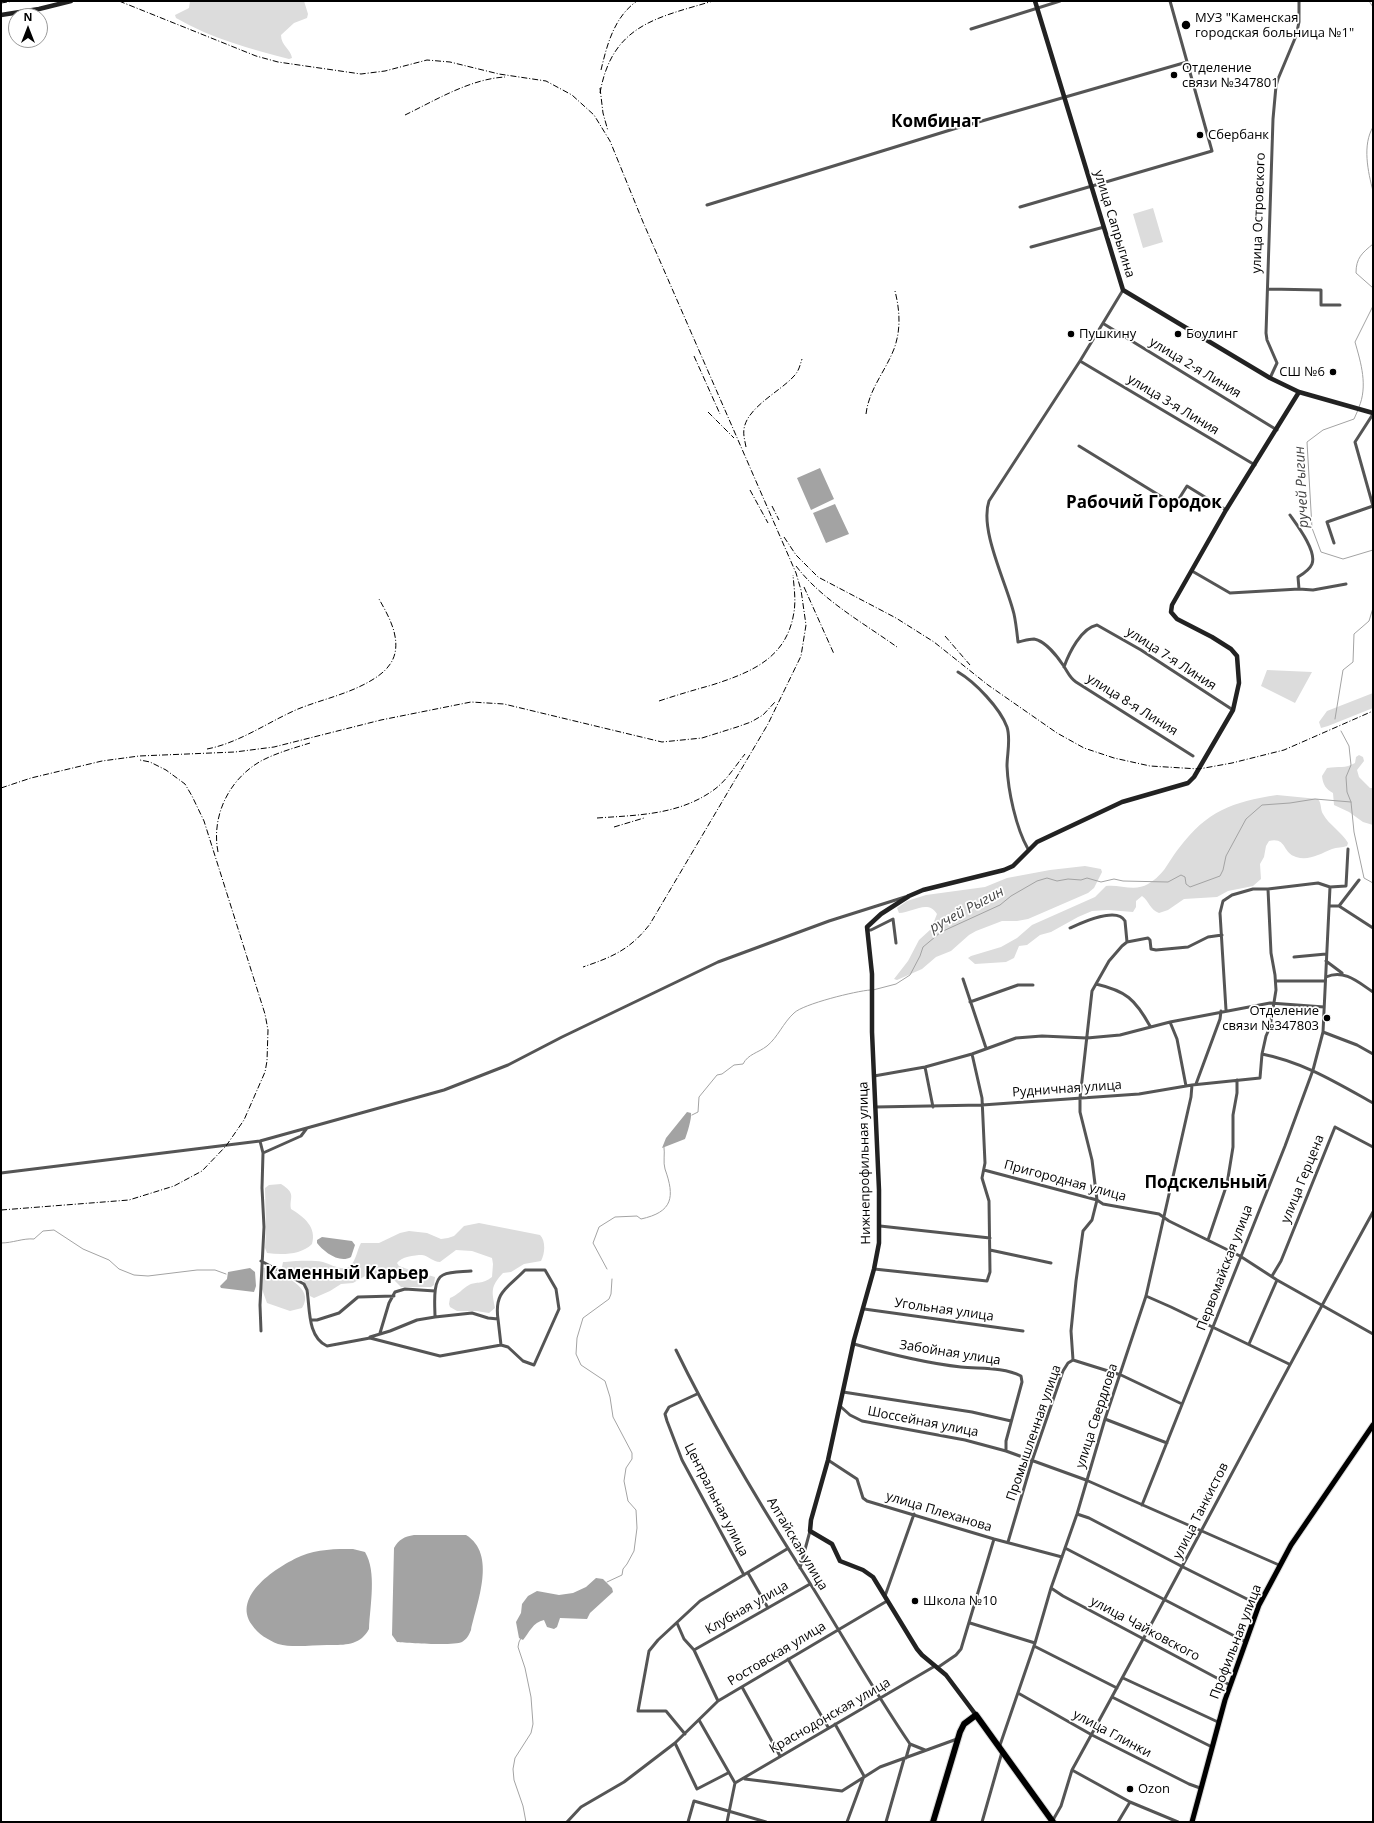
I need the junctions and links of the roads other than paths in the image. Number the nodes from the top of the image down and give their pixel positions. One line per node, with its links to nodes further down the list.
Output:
1 (71, 1): 7 (street)
2 (1035, 1): 6 (street, улица Сапрыгина)
3 (1060, 1): 6 (street)
4 (1170, 1): 9 (street)
5 (1299, 1): 18 (street, улица Островского)
6 (1037, 8): 8 (street); 10 (street, улица Сапрыгина)
7 (1, 15)
8 (971, 29)
9 (1187, 62): 10 (street); 13 (street)
10 (1064, 97): 11 (street); 13 (street, улица Сапрыгина)
11 (968, 124)
12 (960, 127): 14 (street)
13 (1091, 186): 15 (street); 16 (street, улица Сапрыгина)
14 (707, 205)
15 (1020, 207)
16 (1104, 227): 17 (street); 19 (street, улица Сапрыгина)
17 (1031, 246)
18 (1268, 289): 20 (street); 23 (street, улица Островского)
19 (1123, 290): 21 (street, улица Сапрыгина); 23 (street)
20 (1340, 305)
21 (1104, 324): 22 (street, улица Сапрыгина); 26 (street, улица 2-я Линия)
22 (1080, 361): 28 (street, улица 3-я Линия); 29 (street, улица Сапрыгина)
23 (1270, 378): 24 (street)
24 (1299, 392): 25 (street); 26 (street)
25 (1373, 414): 30 (street)
26 (1277, 430): 28 (street)
27 (1078, 446): 31 (street)
28 (1255, 465): 31 (street)
29 (993, 495): 37 (street, улица 8-я Линия)
30 (1373, 506): 33 (street)
31 (1226, 510): 34 (street)
32 (1290, 515): 36 (street)
33 (1334, 543)
34 (1190, 570): 36 (street); 39 (street)
35 (1346, 584): 36 (street)
36 (1299, 589)
37 (1064, 667): 39 (street, улица 7-я Линия); 40 (street, улица 8-я Линия)
38 (958, 672): 41 (street)
39 (1233, 710): 41 (street)
40 (1193, 756)
41 (1028, 849): 46 (street)
42 (1348, 849): 44 (street)
43 (1359, 880): 48 (street)
44 (1330, 887): 45 (street); 47 (street, Первомайская улица)
45 (1268, 889): 52 (street); 61 (street)
46 (909, 896): 51 (street); 89 (street)
47 (1329, 906): 48 (street); 55 (street, Первомайская улица)
48 (1339, 906): 50 (street)
49 (1070, 928): 53 (street)
50 (1373, 928)
51 (867, 930): 54 (street); 80 (street, Нижнепрофильная улица)
52 (1222, 935): 53 (street); 68 (street)
53 (1127, 942): 62 (street, Промышленная улица)
54 (896, 943)
55 (1326, 954): 56 (street); 57 (street, Первомайская улица)
56 (1294, 957)
57 (1326, 961): 58 (street); 60 (street, Первомайская улица)
58 (1343, 974): 60 (street); 64 (street)
59 (963, 979): 65 (street)
60 (1325, 979): 61 (street); 67 (street, Первомайская улица)
61 (1276, 981): 66 (street)
62 (1096, 984): 71 (street); 73 (street, Промышленная улица)
63 (1033, 985): 65 (street)
64 (1373, 992)
65 (970, 1002): 74 (street)
66 (1273, 1003): 67 (street); 68 (street); 76 (street)
67 (1324, 1007): 72 (street, Первомайская улица)
68 (1226, 1010): 69 (street)
69 (1221, 1011): 70 (street); 82 (street, улица Свердлова)
70 (1170, 1022): 71 (street); 83 (street)
71 (1150, 1026): 73 (street)
72 (1323, 1032): 77 (street); 79 (street, Первомайская улица)
73 (1087, 1038): 74 (street); 84 (street, Промышленная улица)
74 (986, 1048): 75 (street)
75 (972, 1054): 78 (street); 86 (street)
76 (1262, 1054): 79 (street); 81 (street, Рудничная улица)
77 (1373, 1054)
78 (925, 1067): 80 (street); 88 (street)
79 (1313, 1070): 85 (street); 102 (street, Первомайская улица)
80 (874, 1076): 87 (street, Нижнепрофильная улица)
81 (1237, 1080): 82 (street, Рудничная улица); 100 (street)
82 (1194, 1085): 83 (street, Рудничная улица); 97 (street, улица Свердлова)
83 (1186, 1086): 84 (street, Рудничная улица)
84 (1080, 1098): 86 (street, Рудничная улица); 95 (street, Промышленная улица)
85 (1373, 1103)
86 (982, 1105): 88 (street, Рудничная улица); 93 (street)
87 (875, 1107): 88 (street, Рудничная улица); 98 (street, Нижнепрофильная улица)
88 (932, 1107)
89 (307, 1128): 90 (street); 92 (street)
90 (260, 1140): 92 (street); 94 (street)
91 (1373, 1147): 107 (street, улица Герцена)
92 (263, 1153): 103 (street)
93 (984, 1170): 95 (street, Пригородная улица); 99 (street)
94 (1, 1173)
95 (1097, 1200): 97 (street, Пригородная улица); 127 (street, Промышленная улица)
96 (1373, 1212): 112 (street, улица Танкистов)
97 (1163, 1217): 100 (street, Пригородная улица); 111 (street, улица Свердлова)
98 (880, 1226): 99 (street); 105 (street, Нижнепрофильная улица)
99 (990, 1238): 101 (street)
100 (1208, 1240): 102 (street, Пригородная улица)
101 (990, 1250): 104 (street); 105 (street)
102 (1240, 1256): 107 (street, Пригородная улица); 117 (street, Первомайская улица)
103 (261, 1261): 116 (street); 119 (street)
104 (1051, 1263)
105 (874, 1269): 113 (street, Нижнепрофильная улица)
106 (471, 1271): 109 (street)
107 (1272, 1276): 108 (street, Пригородная улица)
108 (1277, 1280): 112 (street, Пригородная улица); 124 (street)
109 (435, 1291): 110 (street); 114 (street)
110 (394, 1296): 116 (street); 120 (street)
111 (1146, 1296): 117 (street); 129 (street, улица Свердлова)
112 (1321, 1306): 121 (street, Пригородная улица); 128 (street, улица Танкистов)
113 (864, 1309): 118 (street, Угольная улица); 123 (street, Нижнепрофильная улица)
114 (435, 1317): 115 (street); 120 (street)
115 (498, 1319): 125 (street); 125 (street)
116 (312, 1320): 122 (street)
117 (1213, 1327): 124 (street); 132 (street, Первомайская улица)
118 (1022, 1330)
119 (261, 1331)
120 (380, 1333): 122 (street)
121 (1373, 1334)
122 (368, 1338): 125 (street)
123 (854, 1344): 130 (street, Нижнепрофильная улица); 135 (street, Забойная улица)
124 (1249, 1344): 128 (street)
125 (501, 1345)
126 (676, 1350): 131 (street, Алтайская улица)
127 (1073, 1360): 129 (street); 140 (street, Промышленная улица)
128 (1289, 1364): 146 (street, улица Танкистов)
129 (1121, 1375): 132 (street); 134 (street, улица Свердлова)
130 (843, 1392): 133 (street, Нижнепрофильная улица); 135 (street, Шоссейная улица)
131 (697, 1394): 150 (street, Алтайская улица); 156 (street, Центральная улица)
132 (1182, 1404): 137 (street, Первомайская улица)
133 (840, 1406): 138 (street, Шоссейная улица); 139 (street, Нижнепрофильная улица)
134 (1106, 1419): 137 (street); 141 (street, улица Свердлова)
135 (1011, 1421): 138 (street)
136 (1373, 1425): 152 (main road, Профильная улица)
137 (1166, 1443): 142 (street, Первомайская улица)
138 (1006, 1451): 140 (street, Шоссейная улица)
139 (828, 1460): 143 (street, улица Плеханова); 145 (street, Нижнепрофильная улица)
140 (1032, 1461): 141 (street, Шоссейная улица); 148 (street, Промышленная улица)
141 (1086, 1480): 142 (street, Шоссейная улица); 144 (street, улица Свердлова)
142 (1142, 1505): 146 (street, Шоссейная улица)
143 (914, 1514): 147 (street, улица Плеханова); 159 (street)
144 (1077, 1514): 149 (street, улица Свердлова); 153 (street)
145 (810, 1531): 154 (street, Нижнепрофильная улица); 159 (street)
146 (1201, 1532): 152 (street, Шоссейная улица); 153 (street, улица Танкистов)
147 (994, 1539): 148 (street, улица Плеханова); 165 (street)
148 (1008, 1542): 151 (street, улица Плеханова)
149 (1065, 1548): 151 (street, улица Свердлова); 161 (street)
150 (787, 1549): 154 (street, Алтайская улица); 155 (street)
151 (1062, 1557): 158 (street, улица Свердлова)
152 (1279, 1565): 162 (main road, Профильная улица)
153 (1183, 1567): 161 (street, улица Танкистов); 162 (street)
154 (800, 1568): 157 (street, Алтайская улица)
155 (748, 1573): 156 (street); 163 (street, Центральная улица)
156 (744, 1575): 164 (street)
157 (810, 1584): 163 (street, Клубная улица); 166 (street, Алтайская улица)
158 (1051, 1588): 167 (street, улица Чайковского); 169 (street, улица Свердлова)
159 (884, 1596): 160 (street)
160 (887, 1601): 166 (street, Ростовская улица); 172 (street)
161 (1164, 1601): 167 (street, улица Танкистов); 168 (street)
162 (1259, 1604): 168 (main road, Профильная улица)
163 (768, 1608): 170 (street, Клубная улица)
164 (677, 1623): 170 (street); 186 (street)
165 (970, 1623): 169 (street); 172 (street)
166 (837, 1630): 171 (street, Ростовская улица); 179 (street, Алтайская улица)
167 (1144, 1639): 173 (street, улица Танкистов); 174 (street, улица Чайковского)
168 (1246, 1642): 174 (main road, Профильная улица)
169 (1035, 1644): 176 (street); 177 (street, улица Свердлова)
170 (694, 1650): 180 (street)
171 (788, 1659): 175 (street, Ростовская улица); 185 (street)
172 (936, 1667): 179 (street, Краснодонская улица); 181 (street)
173 (1123, 1678): 176 (street, улица Танкистов); 183 (street)
174 (1230, 1686): 183 (main road, Профильная улица)
175 (742, 1687): 180 (street, Ростовская улица); 194 (street)
176 (1117, 1688): 178 (street, улица Танкистов)
177 (1018, 1693): 187 (street, улица Глинки); 193 (street, улица Свердлова)
178 (1112, 1697): 187 (street, улица Танкистов); 191 (street)
179 (878, 1699): 184 (street, Краснодонская улица); 190 (street, Алтайская улица)
180 (718, 1701): 182 (street, Ростовская улица)
181 (976, 1715): 188 (highway); 193 (highway)
182 (699, 1720): 186 (street, Ростовская улица); 197 (street)
183 (1218, 1722): 191 (main road, Профильная улица)
184 (835, 1724): 185 (street, Краснодонская улица); 198 (street)
185 (828, 1727): 194 (street, Краснодонская улица)
186 (685, 1734): 189 (street, Ростовская улица)
187 (1092, 1735): 196 (street, улица Танкистов); 201 (street, улица Глинки)
188 (958, 1739): 192 (street); 210 (highway)
189 (675, 1743): 197 (street); 204 (street, Ростовская улица)
190 (910, 1744): 192 (street); 195 (street)
191 (1212, 1747): 201 (main road, Профильная улица)
192 (924, 1750): 195 (street)
193 (1001, 1750): 211 (street, улица Свердлова); 212 (highway)
194 (780, 1756): 199 (street, Краснодонская улица)
195 (905, 1758): 198 (street); 209 (street)
196 (1072, 1770): 202 (street); 212 (street, улица Танкистов)
197 (728, 1773): 200 (street)
198 (864, 1776): 199 (street); 208 (street)
199 (744, 1779): 200 (street, Краснодонская улица)
200 (735, 1783): 203 (street)
201 (1200, 1788): 215 (main road, Профильная улица)
202 (1130, 1802): 213 (street); 214 (street)
203 (730, 1812): 205 (street); 206 (street); 207 (street)
204 (568, 1822)
205 (688, 1822)
206 (727, 1822)
207 (766, 1822)
208 (847, 1822)
209 (886, 1822)
210 (933, 1822)
211 (982, 1822)
212 (1052, 1822)
213 (1118, 1822)
214 (1178, 1822)
215 (1192, 1822)

